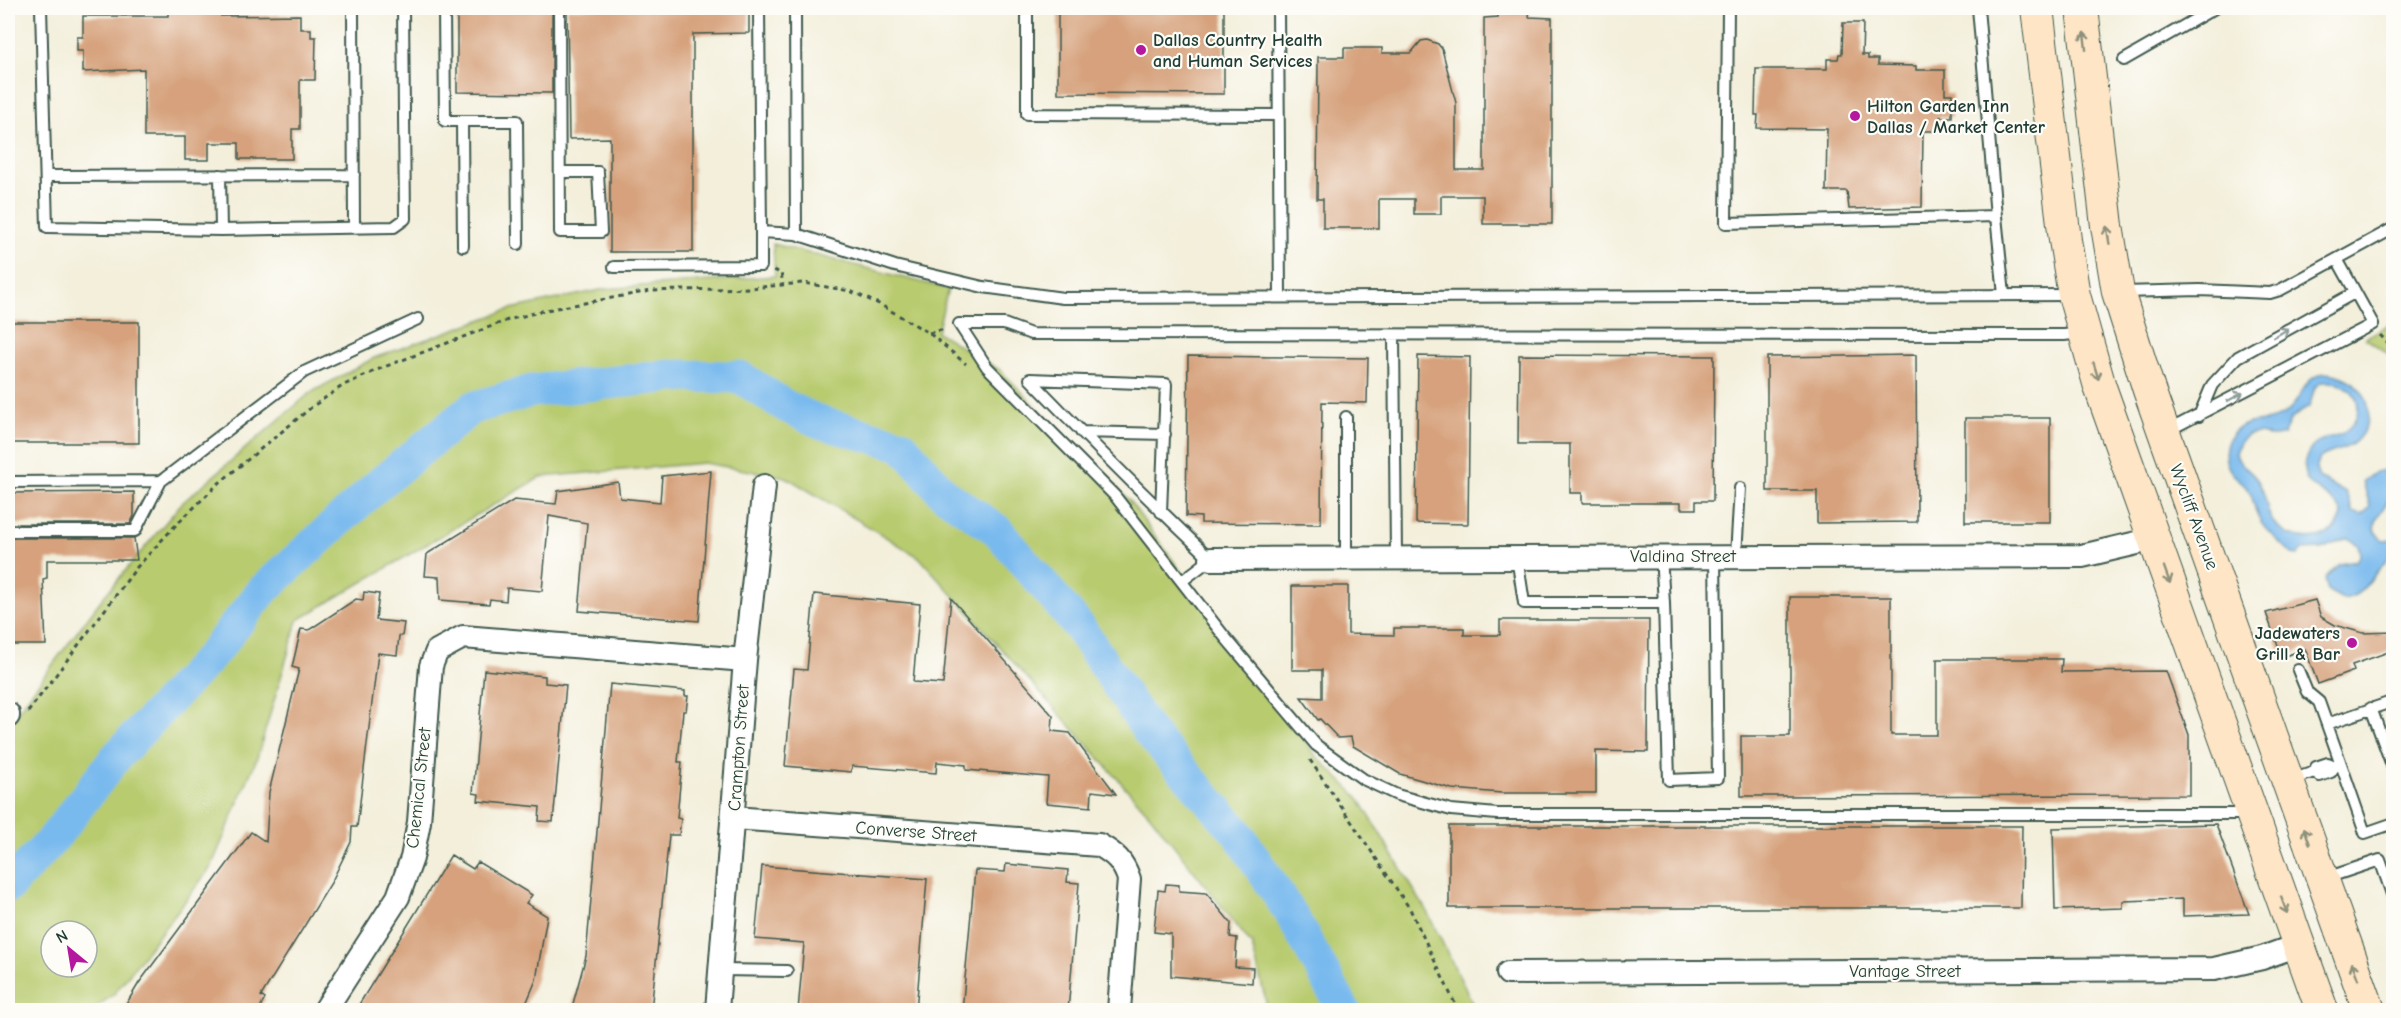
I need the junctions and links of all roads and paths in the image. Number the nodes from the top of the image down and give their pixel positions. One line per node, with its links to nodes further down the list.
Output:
1 (41, 8): 20 (lane)
2 (353, 8): 19 (lane)
3 (403, 8): 23 (lane)
4 (444, 8): 17 (lane)
5 (559, 8): 18 (lane)
6 (759, 8): 26 (lane)
7 (795, 8): 27 (lane)
8 (1027, 8): 16 (lane)
9 (1278, 8): 16 (lane)
10 (1728, 8): 22 (lane)
11 (1978, 8): 22 (lane)
12 (2037, 8): 35 (main road)
13 (2082, 8): 32 (main road, Wycliff Avenue, one-way to 13)
14 (2215, 8): 15 (lane)
15 (2124, 60)
16 (1278, 114): 36 (lane)
17 (462, 121): 28 (lane); 29 (lane)
18 (560, 172): 18 (lane)
19 (354, 175): 21 (lane); 23 (lane)
20 (46, 176): 21 (lane); 25 (lane)
21 (220, 176): 25 (lane)
22 (1996, 216): 34 (lane)
23 (354, 228): 25 (lane)
24 (2394, 228): 30 (lane)
25 (221, 230)
26 (761, 232): 27 (lane); 31 (lane)
27 (796, 234): 36 (lane)
28 (518, 244)
29 (463, 246)
30 (2337, 259): 32 (lane); 33 (lane)
31 (614, 267)
32 (2118, 292): 35 (main road); 45 (main road, Wycliff Avenue)
33 (2355, 293): 42 (lane, one-way to 33); 42 (lane, one-way to 33)
34 (2004, 295): 35 (lane); 36 (lane)
35 (2074, 295): 39 (main road)
36 (1280, 297)
37 (418, 319): 47 (lane)
38 (2377, 331): 41 (path)
39 (2084, 333): 40 (lane); 54 (main road, one-way to 54)
40 (1394, 335): 55 (lane); 61 (lane)
41 (2394, 349)
42 (2199, 416): 45 (lane)
43 (1346, 417): 59 (lane)
44 (1081, 432): 46 (lane); 46 (lane); 51 (lane)
45 (2164, 433): 52 (main road, Wycliff Avenue)
46 (1164, 434): 51 (lane)
47 (161, 481): 48 (lane); 53 (lane)
48 (8, 482)
49 (764, 486): 63 (street, Crampton Street)
50 (1740, 488): 58 (lane)
51 (1161, 512): 60 (lane)
52 (2198, 528): 54 (main road); 70 (main road, Wycliff Avenue)
53 (8, 531)
54 (2154, 539): 58 (street, Valdina Street); 71 (main road, one-way to 71)
55 (1396, 556): 56 (street, Valdina Street); 59 (street, Valdina Street)
56 (1517, 556): 57 (street, Valdina Street); 62 (lane)
57 (1661, 556): 58 (street, Valdina Street); 62 (lane)
58 (1725, 556): 62 (lane)
59 (1346, 557): 60 (street, Valdina Street)
60 (1210, 559): 61 (lane)
61 (1182, 581): 71 (lane)
62 (1664, 603)
63 (745, 660): 72 (street, Crampton Street); 81 (street, Chemical Street)
64 (2298, 670): 67 (lane)
65 (2394, 701): 66 (lane)
66 (2371, 708): 67 (lane); 69 (lane)
67 (2327, 724): 68 (lane)
68 (2338, 765): 70 (lane); 73 (lane)
69 (2394, 771)
70 (2300, 777): 74 (main road, Wycliff Avenue, one-way to 70)
71 (2252, 814): 77 (main road, one-way to 77)
72 (734, 818): 78 (street, Crampton Street); 83 (street, Converse Street)
73 (2394, 823)
74 (2322, 880): 75 (lane); 76 (main road, Wycliff Avenue)
75 (2394, 900)
76 (2340, 931): 77 (main road); 85 (main road, Wycliff Avenue, one-way to 76)
77 (2298, 945): 80 (street, Vantage Street); 84 (main road)
78 (721, 969): 79 (lane); 82 (street, Crampton Street)
79 (787, 971)
80 (1508, 973)
81 (325, 1011)
82 (717, 1011)
83 (1119, 1011)
84 (2322, 1011)
85 (2369, 1011)

